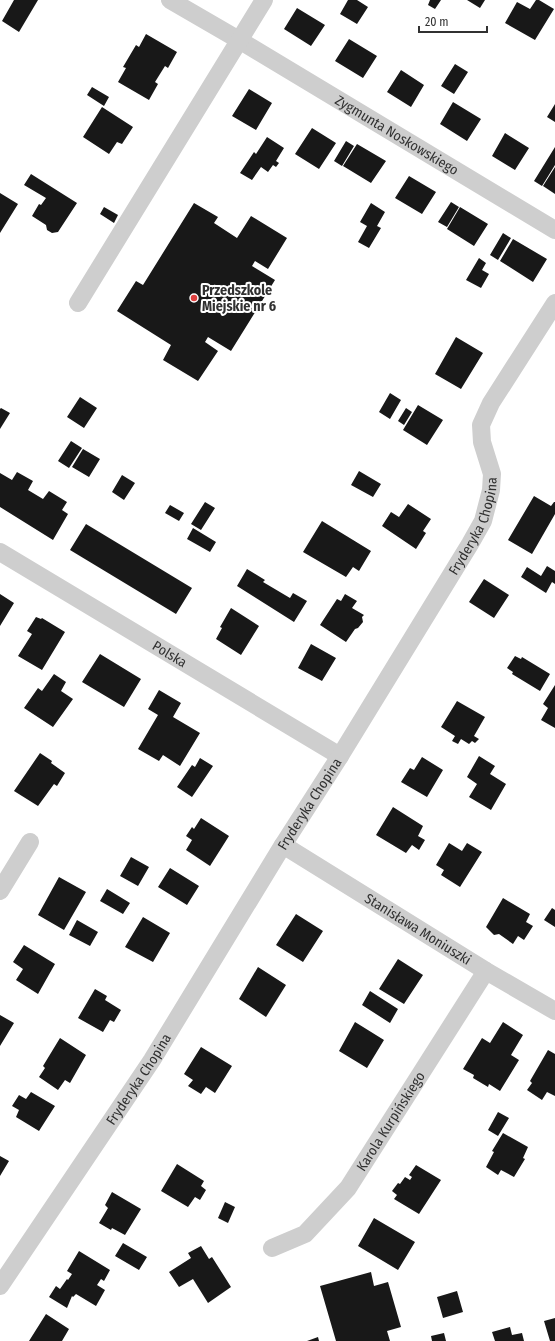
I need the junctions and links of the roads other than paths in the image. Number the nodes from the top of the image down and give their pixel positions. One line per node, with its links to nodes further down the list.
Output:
1 (170, 0): 3 (street, Zygmunta Noskowskiego)
2 (264, 0): 3 (street)
3 (239, 40): 4 (street, Zygmunta Noskowskiego); 5 (street)
4 (555, 230)
5 (78, 303)
6 (555, 303): 8 (street, Fryderyka Chopina)
7 (0, 552): 8 (street, Polska)
8 (340, 756): 10 (street, Fryderyka Chopina)
9 (30, 842): 11 (street)
10 (283, 845): 12 (street, Stanisława Moniuszki); 15 (street, Fryderyka Chopina)
11 (0, 891)
12 (486, 971): 13 (street, Stanisława Moniuszki); 14 (street, Karola Kurpińskiego)
13 (555, 1011)
14 (272, 1248)
15 (3, 1274)

